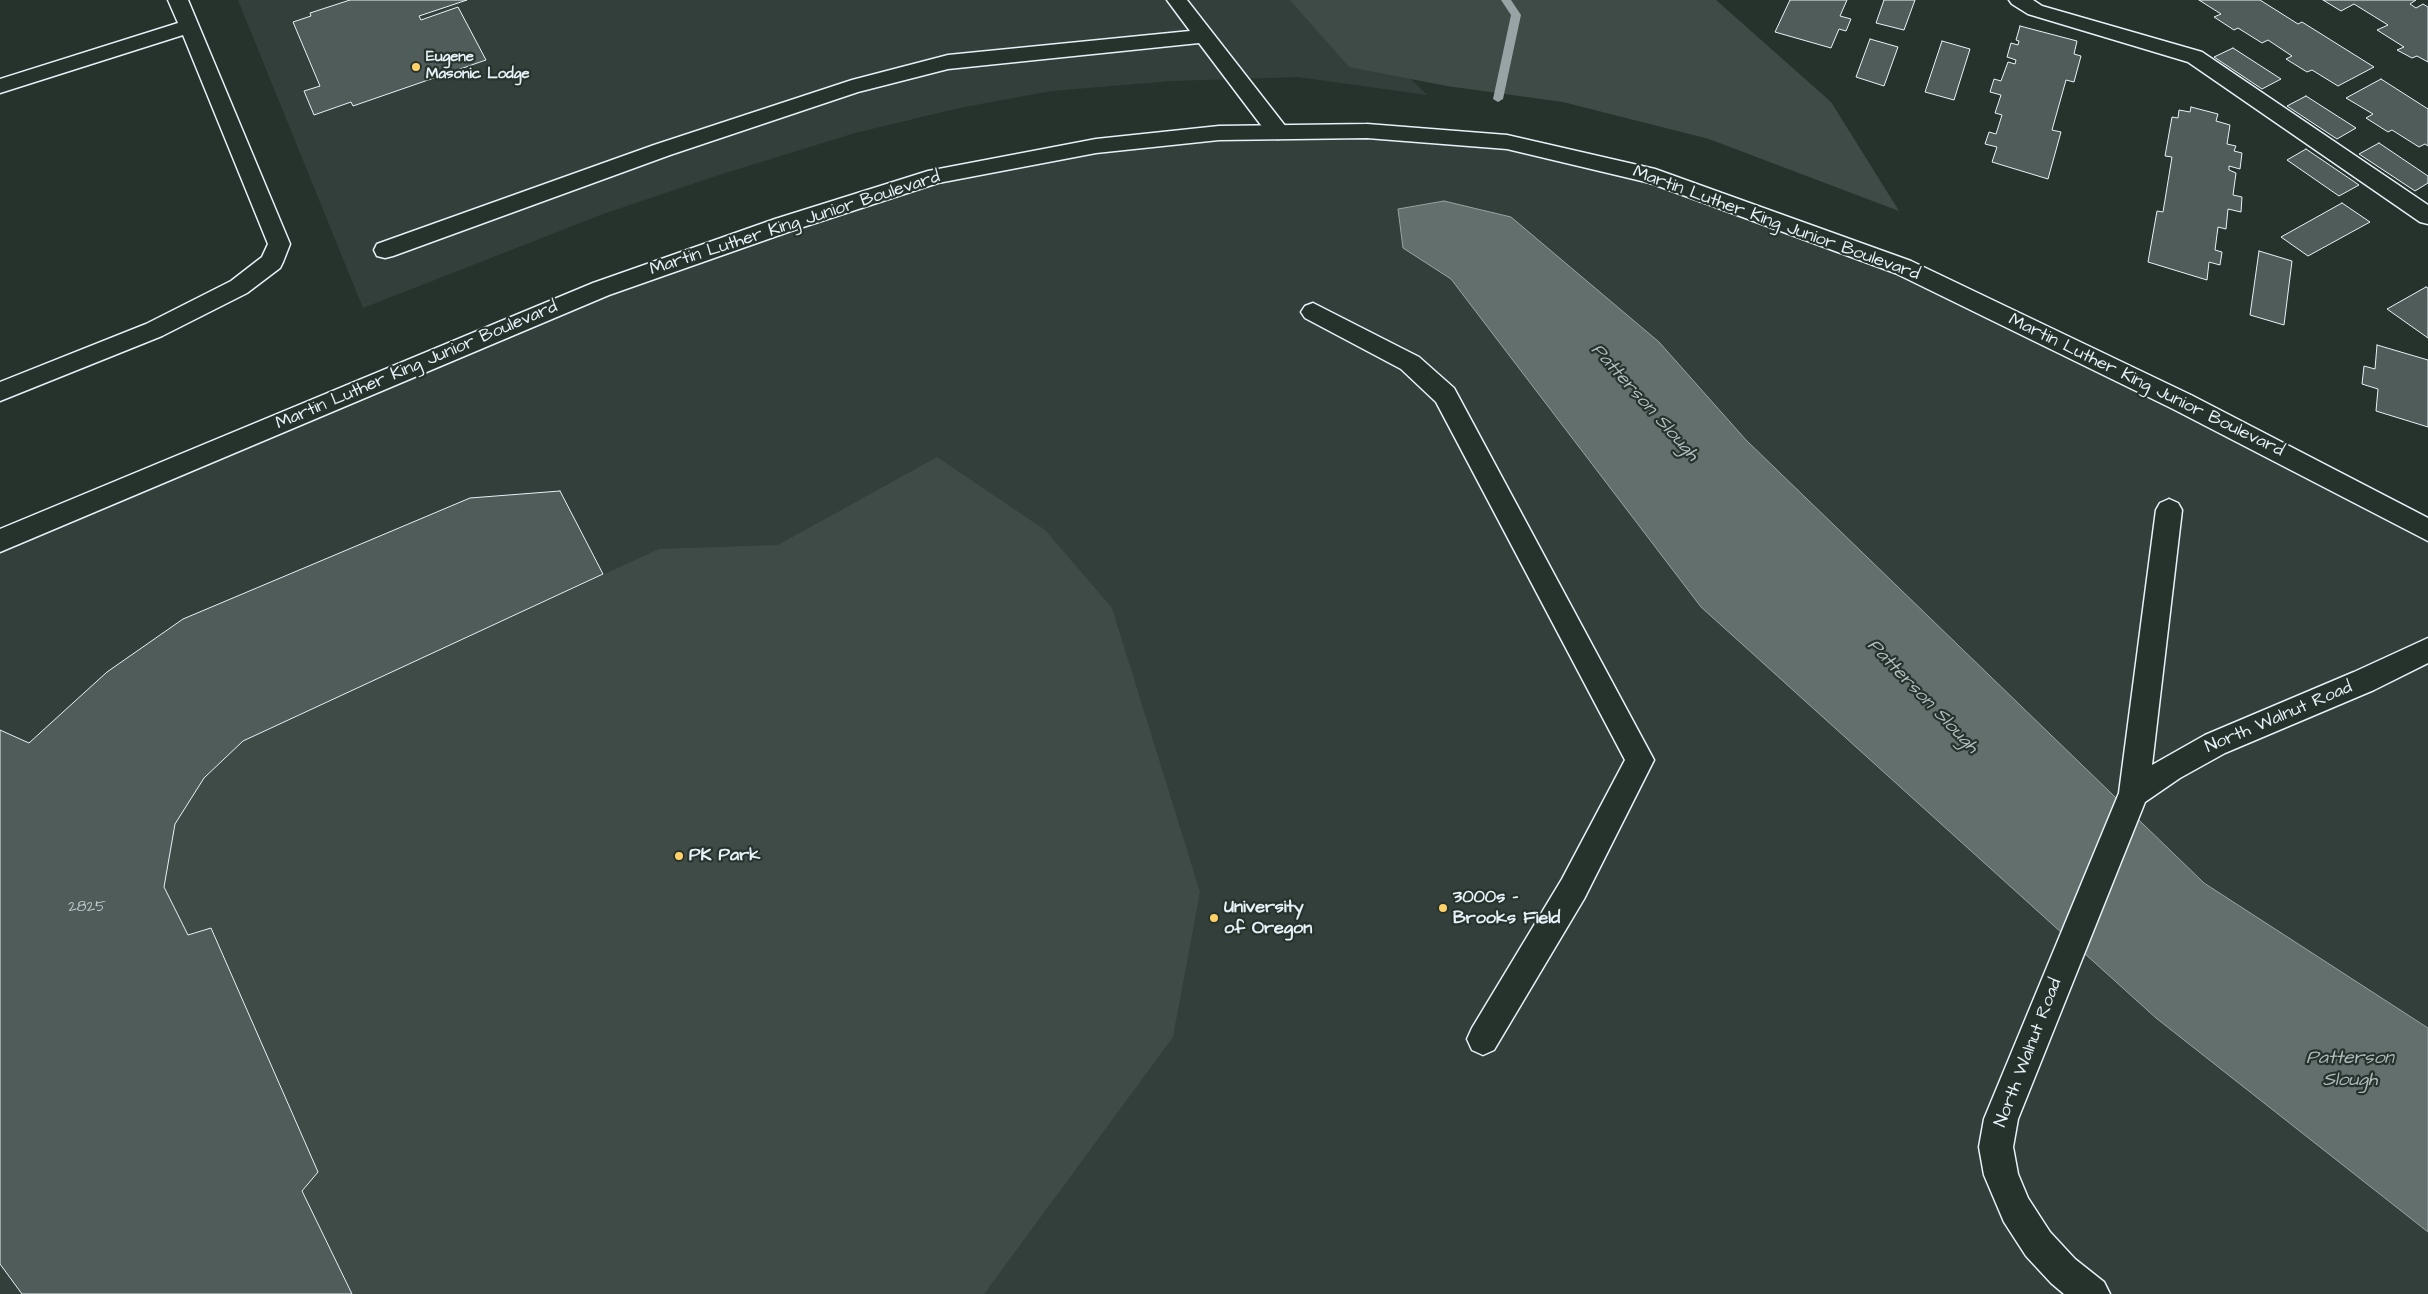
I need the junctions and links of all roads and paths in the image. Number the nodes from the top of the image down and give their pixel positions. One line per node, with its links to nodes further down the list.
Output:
1 (178, 0): 4 (main road)
2 (1177, 0): 5 (main road)
3 (2019, 0): 8 (main road)
4 (188, 27): 6 (main road); 11 (main road)
5 (1205, 36): 7 (main road); 9 (main road)
6 (0, 86)
7 (1278, 132): 13 (main road, Martin Luther King Junior Boulevard); 14 (main road, Martin Luther King Junior Boulevard)
8 (2428, 216)
9 (385, 250)
10 (1313, 312): 17 (main road)
11 (0, 392)
12 (2169, 510): 16 (main road, North Walnut Road)
13 (2428, 530)
14 (0, 541)
15 (2428, 650): 16 (main road, North Walnut Road)
16 (2134, 793): 18 (main road, North Walnut Road)
17 (1483, 1039)
18 (2092, 1294)

